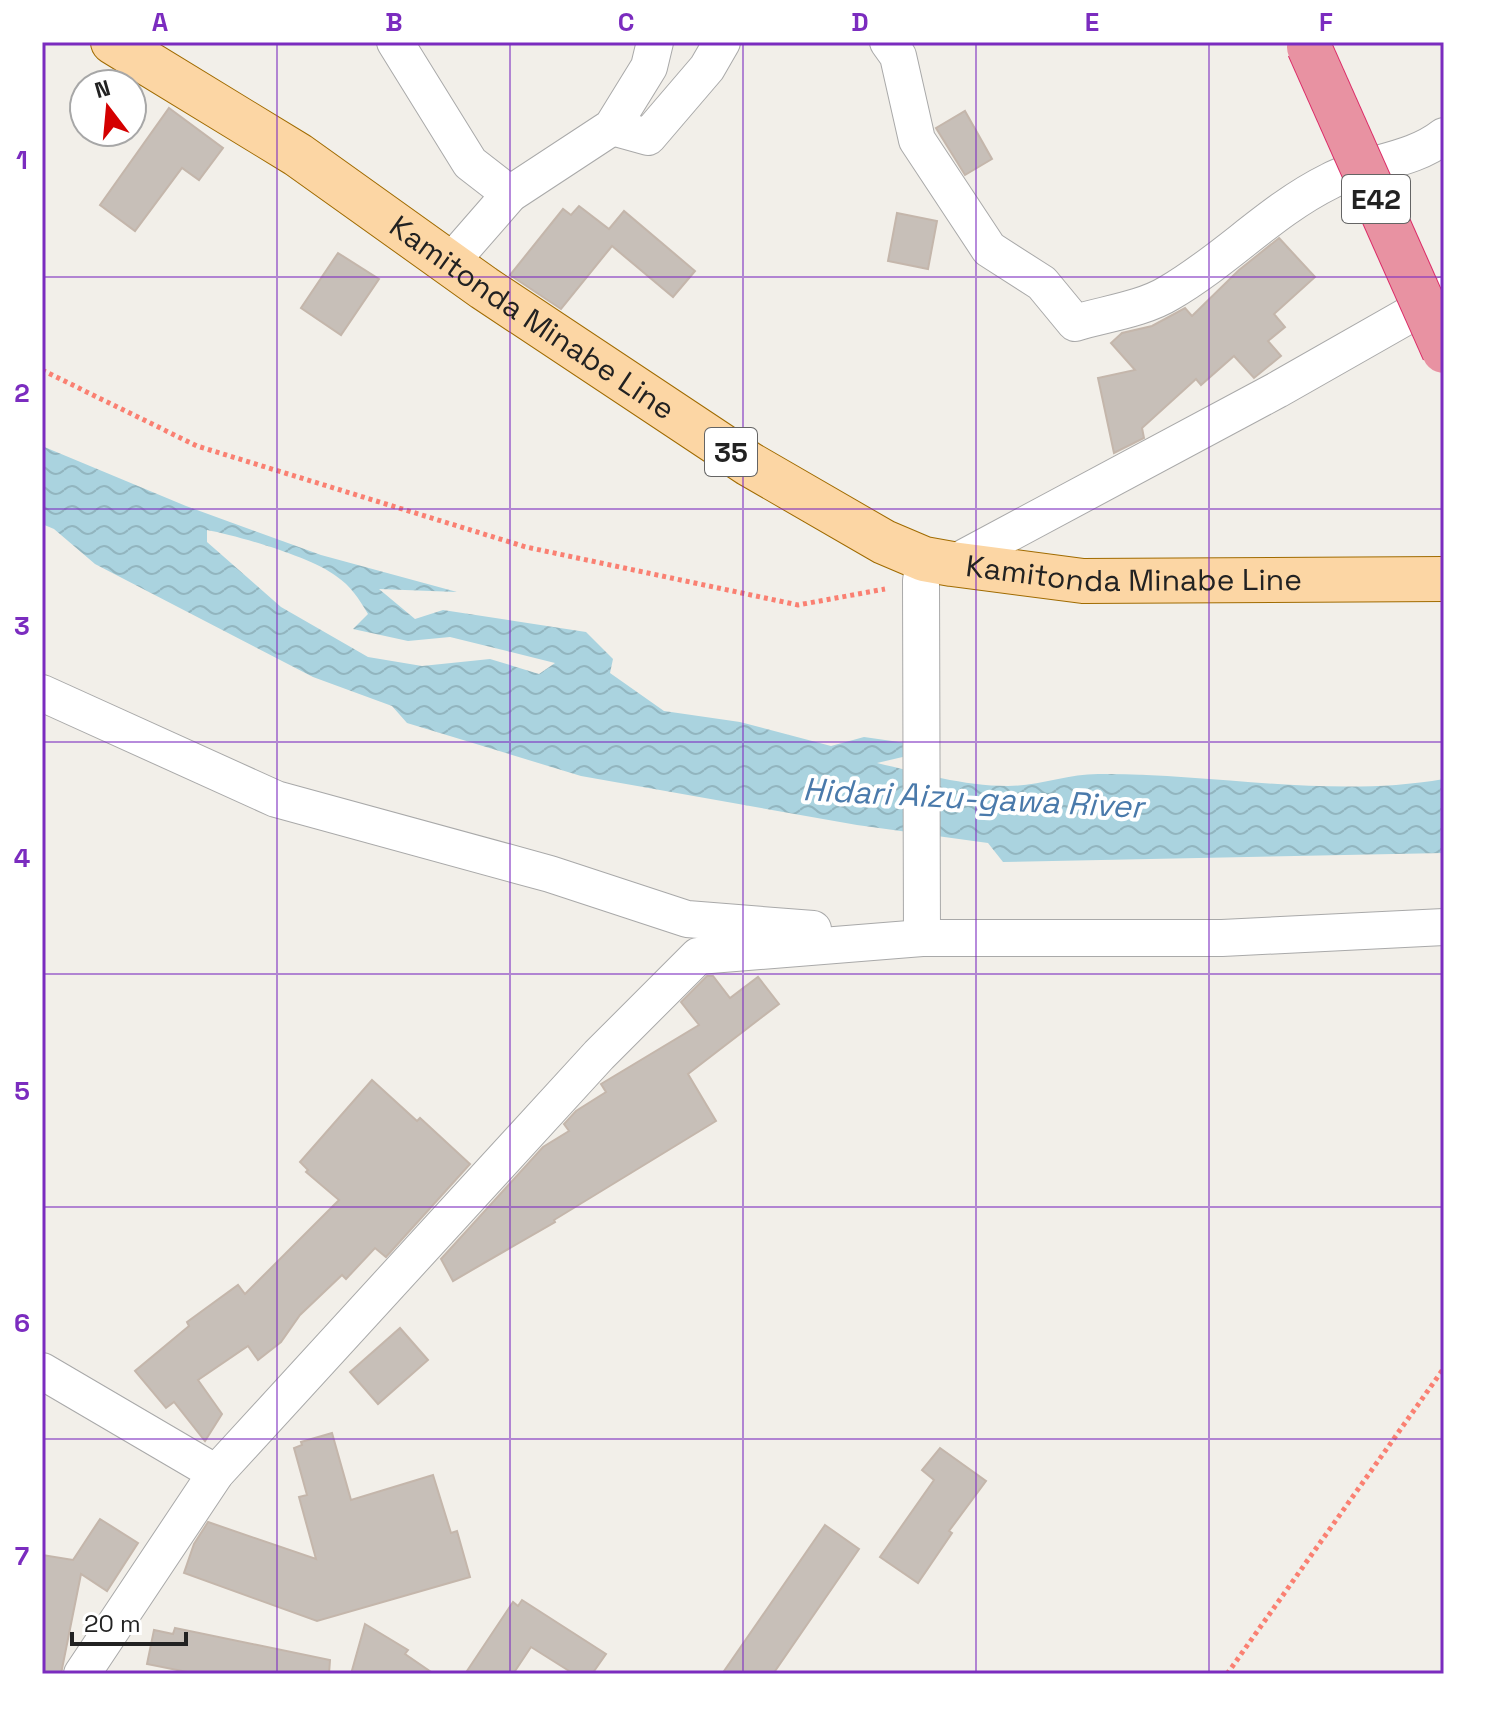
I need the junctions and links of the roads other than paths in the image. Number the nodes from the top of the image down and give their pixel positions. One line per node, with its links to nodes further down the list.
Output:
1 (113, 42): 10 (main road, Kamitonda Minabe Line / 35)
2 (395, 42): 9 (street)
3 (655, 42): 7 (street)
4 (722, 42): 7 (street)
5 (888, 42): 8 (street)
6 (1309, 47): 12 (highway, E42, bridge)
7 (612, 127): 9 (street)
8 (1444, 136)
9 (510, 194): 10 (street)
10 (449, 264): 13 (main road, Kamitonda Minabe Line / 35)
11 (1444, 295): 13 (street)
12 (1444, 351)
13 (930, 578): 14 (main road, Kamitonda Minabe Line / 35); 17 (street)
14 (1444, 579)
15 (42, 693): 17 (street)
16 (1444, 927): 17 (street)
17 (922, 938): 19 (street)
18 (42, 1371): 19 (street)
19 (216, 1473): 20 (street)
20 (82, 1674)

